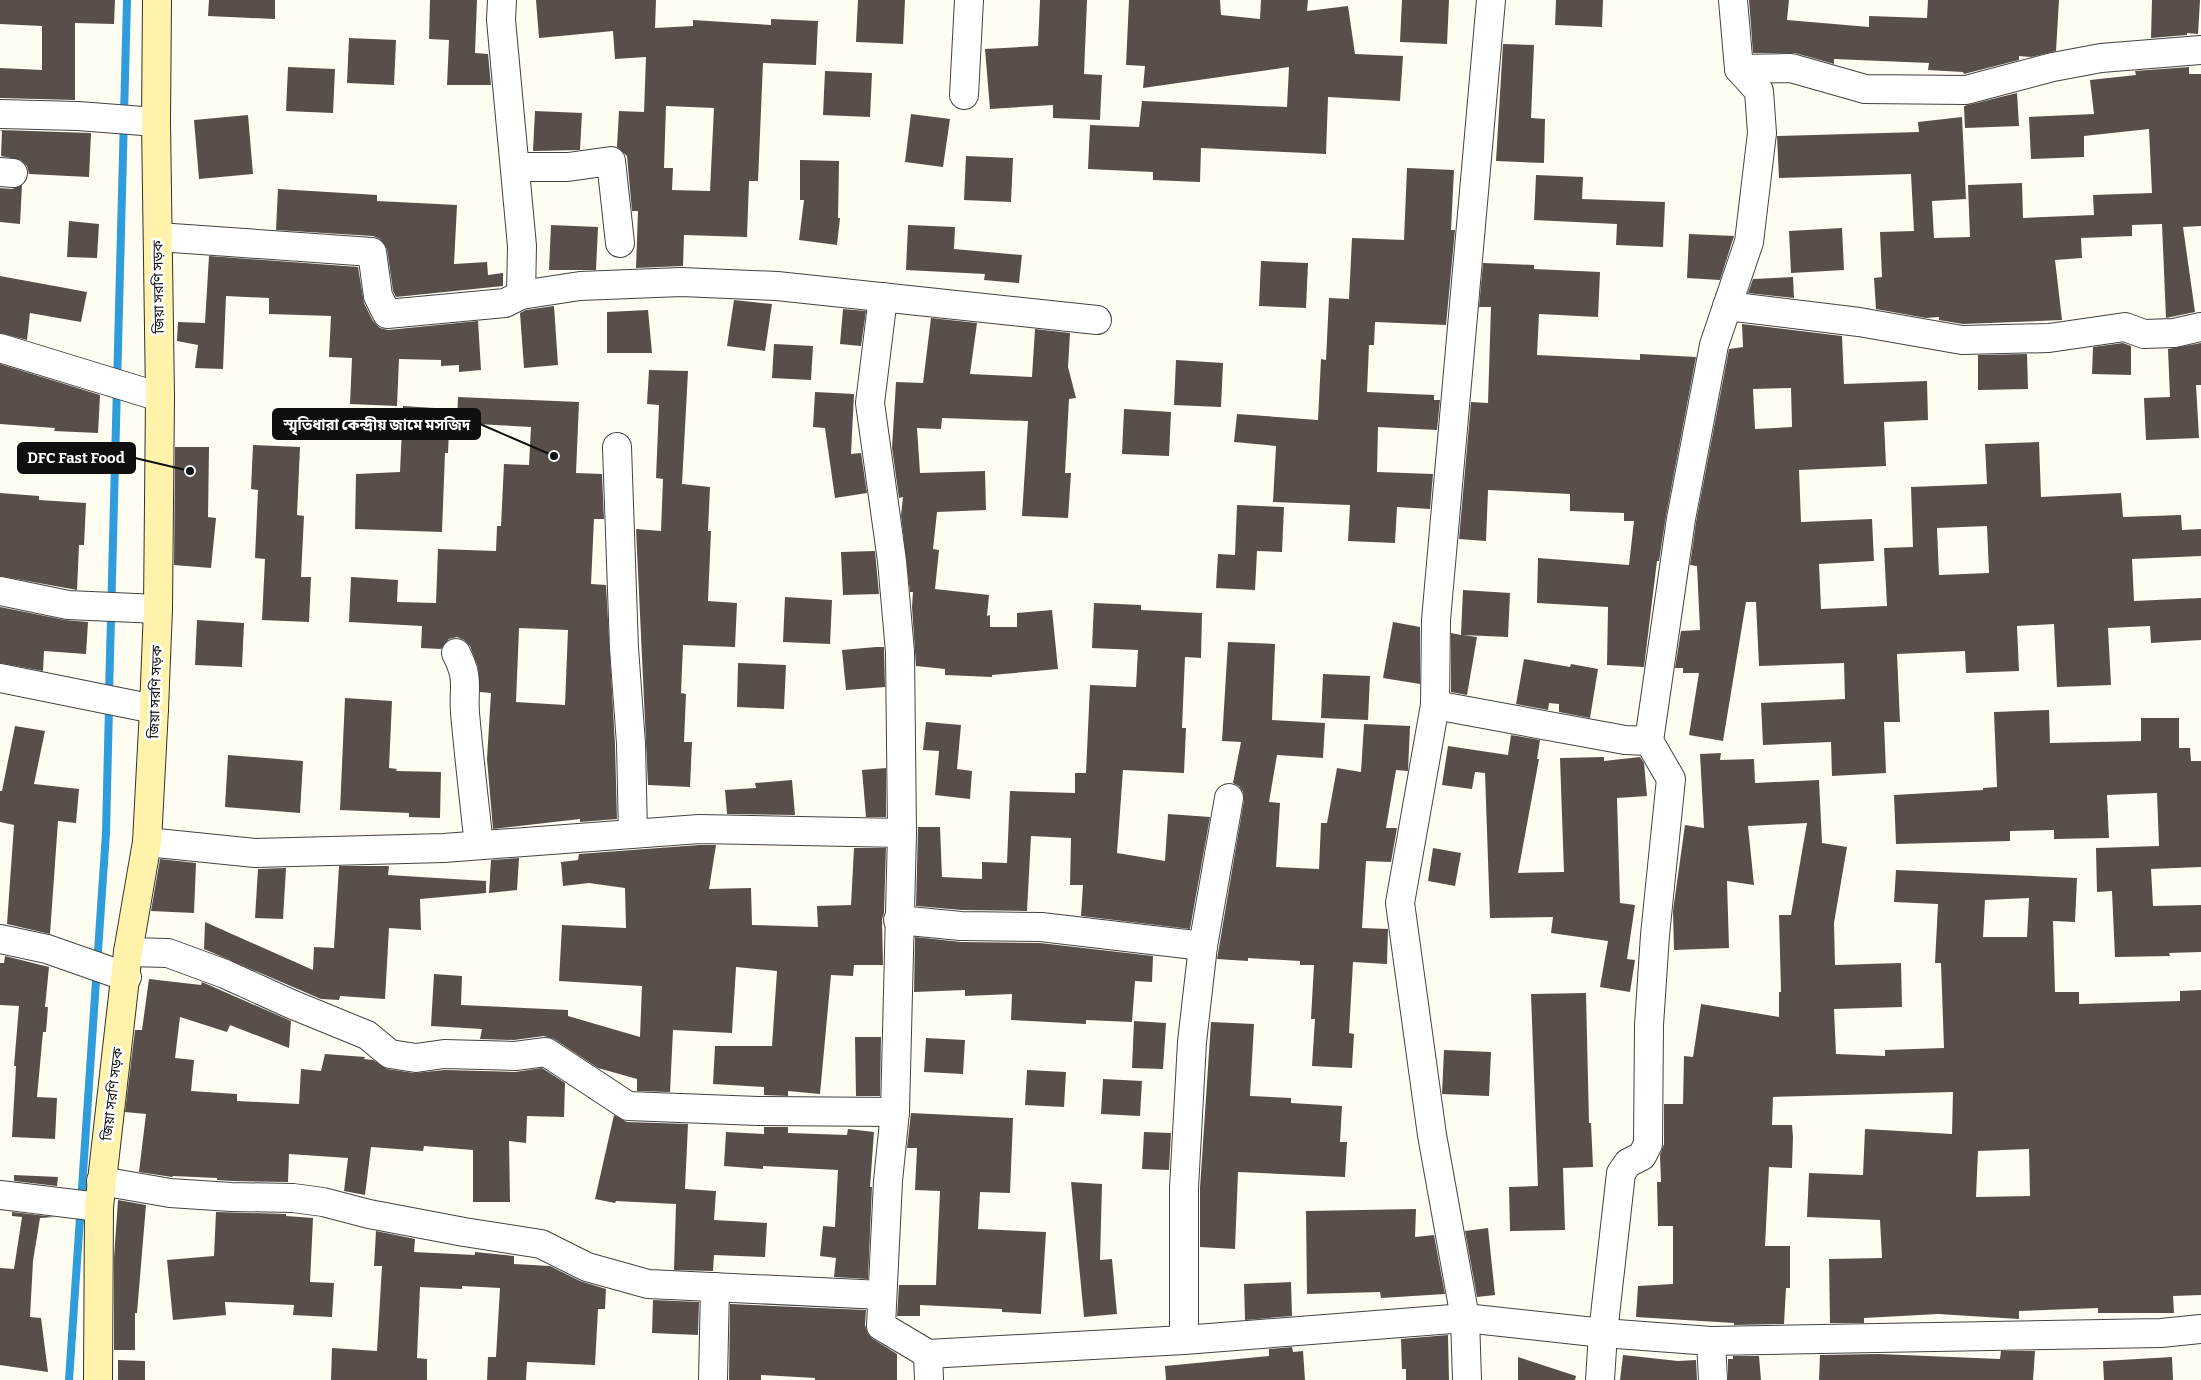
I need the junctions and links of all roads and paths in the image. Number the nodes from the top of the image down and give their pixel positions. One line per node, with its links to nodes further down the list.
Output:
1 (157, 0): 10 (main road, জিয়া সরণি সড়ক)
2 (502, 0): 11 (street)
3 (969, 0): 8 (street)
4 (1491, 0): 26 (street)
5 (1733, 0): 7 (street)
6 (2201, 50): 7 (street)
7 (1739, 69): 16 (street)
8 (964, 95)
9 (0, 114): 10 (street)
10 (156, 122): 12 (main road, জিয়া সরণি সড়ক)
11 (515, 167): 13 (street); 14 (street)
12 (158, 237): 14 (street); 20 (main road, জিয়া সরণি সড়ক)
13 (620, 243)
14 (521, 295): 15 (street)
15 (883, 298): 17 (street); 31 (street)
16 (1727, 306): 18 (street); 28 (street)
17 (1097, 320)
18 (2201, 327)
19 (0, 348): 20 (street)
20 (160, 397): 23 (main road, জিয়া সরণি সড়ক)
21 (617, 447): 30 (street)
22 (0, 591): 23 (street)
23 (158, 608): 27 (main road, জিয়া সরণি সড়ক)
24 (456, 653): 33 (street)
25 (0, 678): 27 (street)
26 (1435, 705): 28 (street); 44 (street)
27 (154, 709): 32 (main road, জিয়া সরণি সড়ক)
28 (1649, 741): 46 (street)
29 (1228, 798): 36 (street)
30 (633, 833): 31 (street); 33 (street)
31 (902, 833): 34 (street)
32 (147, 842): 33 (street); 37 (main road, জিয়া সরণি সড়ক)
33 (479, 845)
34 (898, 920): 36 (street); 38 (street)
35 (0, 939): 37 (street)
36 (1202, 946): 47 (street)
37 (127, 965): 38 (street); 39 (main road, জিয়া সরণি সড়ক)
38 (895, 1112): 43 (street)
39 (101, 1181): 41 (main road, জিয়া সরণি সড়ক); 42 (street)
40 (0, 1195): 41 (street)
41 (98, 1207): 50 (main road, জিয়া সরণি সড়ক)
42 (715, 1287): 43 (street); 51 (street)
43 (882, 1295): 49 (street)
44 (1466, 1318): 46 (street); 47 (street); 52 (street)
45 (2201, 1329): 48 (street)
46 (1604, 1333): 48 (street); 53 (street)
47 (1184, 1340): 49 (street)
48 (1711, 1341): 54 (street)
49 (928, 1367)
50 (98, 1380)
51 (713, 1380)
52 (1467, 1380)
53 (1600, 1380)
54 (1713, 1380)

